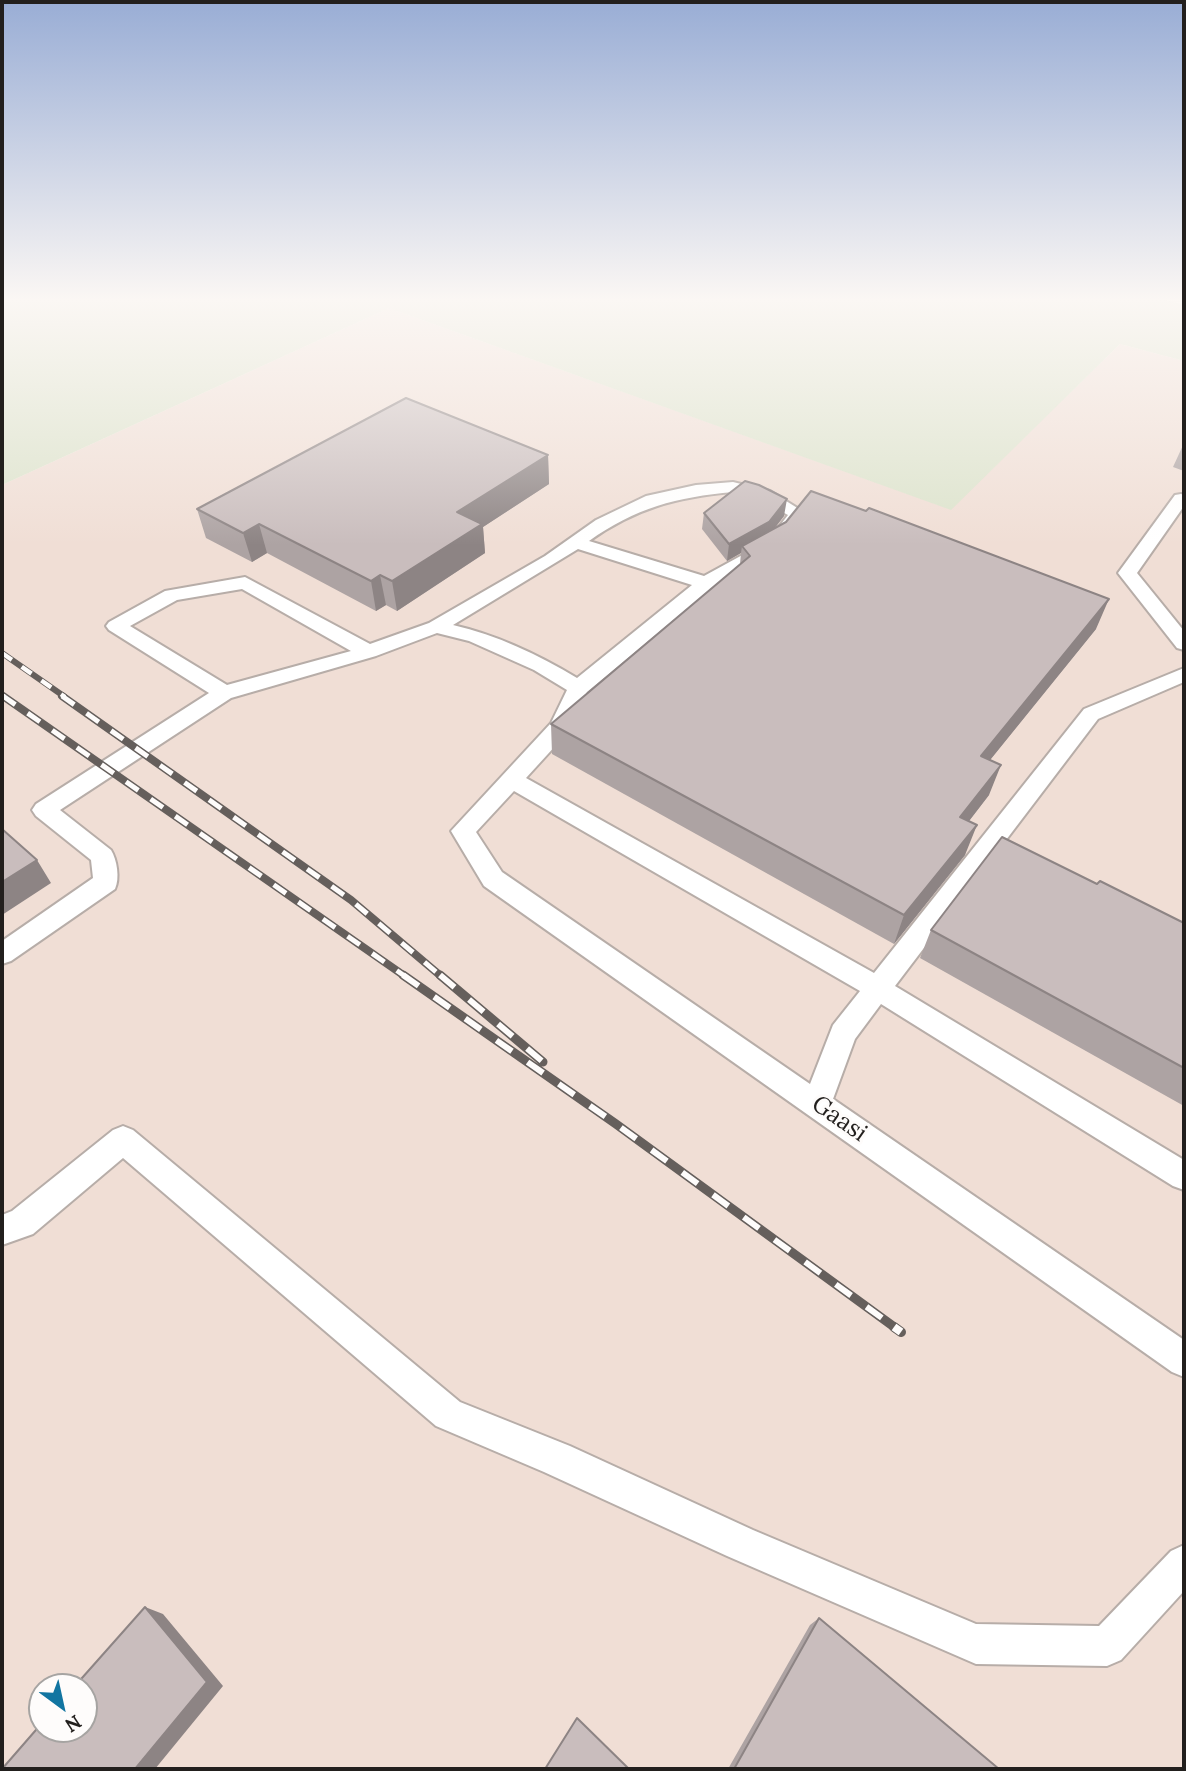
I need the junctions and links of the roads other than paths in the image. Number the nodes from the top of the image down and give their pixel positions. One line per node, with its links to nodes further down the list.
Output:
1 (1181, 499): 5 (lane)
2 (576, 542): 3 (lane); 3 (lane); 4 (lane)
3 (706, 583): 8 (lane)
4 (436, 627): 6 (lane); 8 (lane)
5 (1184, 643)
6 (369, 652): 9 (lane); 9 (lane)
7 (1184, 674): 12 (lane)
8 (578, 688): 10 (lane)
9 (224, 693): 11 (lane)
10 (512, 780): 12 (lane); 13 (lane, Gaasi)
11 (2, 954)
12 (877, 988): 13 (lane); 14 (lane)
13 (817, 1103): 16 (lane, Gaasi)
14 (1184, 1176)
15 (2, 1230): 17 (lane)
16 (1184, 1360)
17 (1184, 1563)

